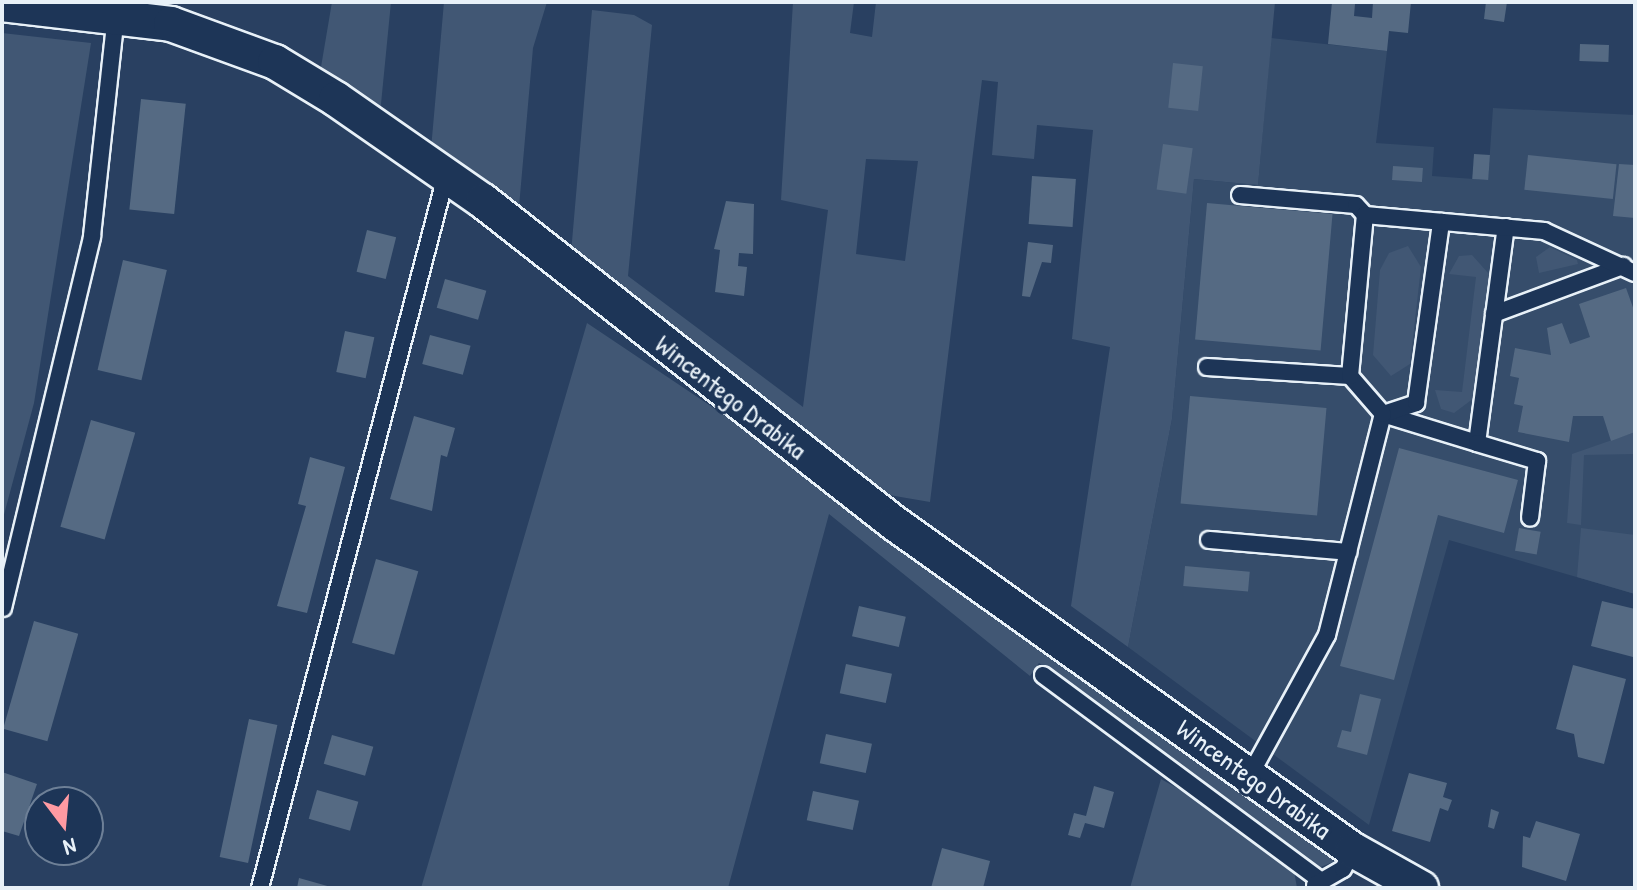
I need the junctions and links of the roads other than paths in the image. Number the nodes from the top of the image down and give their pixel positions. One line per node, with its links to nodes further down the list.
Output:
1 (2, 4): 2 (street, Wincentego Drabika)
2 (116, 14): 3 (street, Wincentego Drabika); 17 (lane)
3 (446, 176): 19 (street, Wincentego Drabika); 22 (lane)
4 (1240, 195): 5 (lane)
5 (1365, 215): 6 (lane); 11 (lane)
6 (1441, 222): 7 (lane); 12 (lane)
7 (1506, 227): 8 (lane); 9 (lane)
8 (1629, 270): 9 (lane)
9 (1494, 314): 13 (lane)
10 (1207, 367): 11 (lane)
11 (1350, 376): 12 (lane)
12 (1383, 414): 13 (lane); 16 (lane)
13 (1477, 443): 14 (lane)
14 (1530, 518)
15 (1209, 540): 16 (lane)
16 (1348, 552): 19 (lane)
17 (3, 608)
18 (1043, 675): 21 (lane)
19 (1250, 775): 20 (street, Wincentego Drabika)
20 (1353, 850): 21 (lane); 23 (street, Wincentego Drabika)
21 (1316, 884)
22 (260, 888)
23 (1421, 888)

